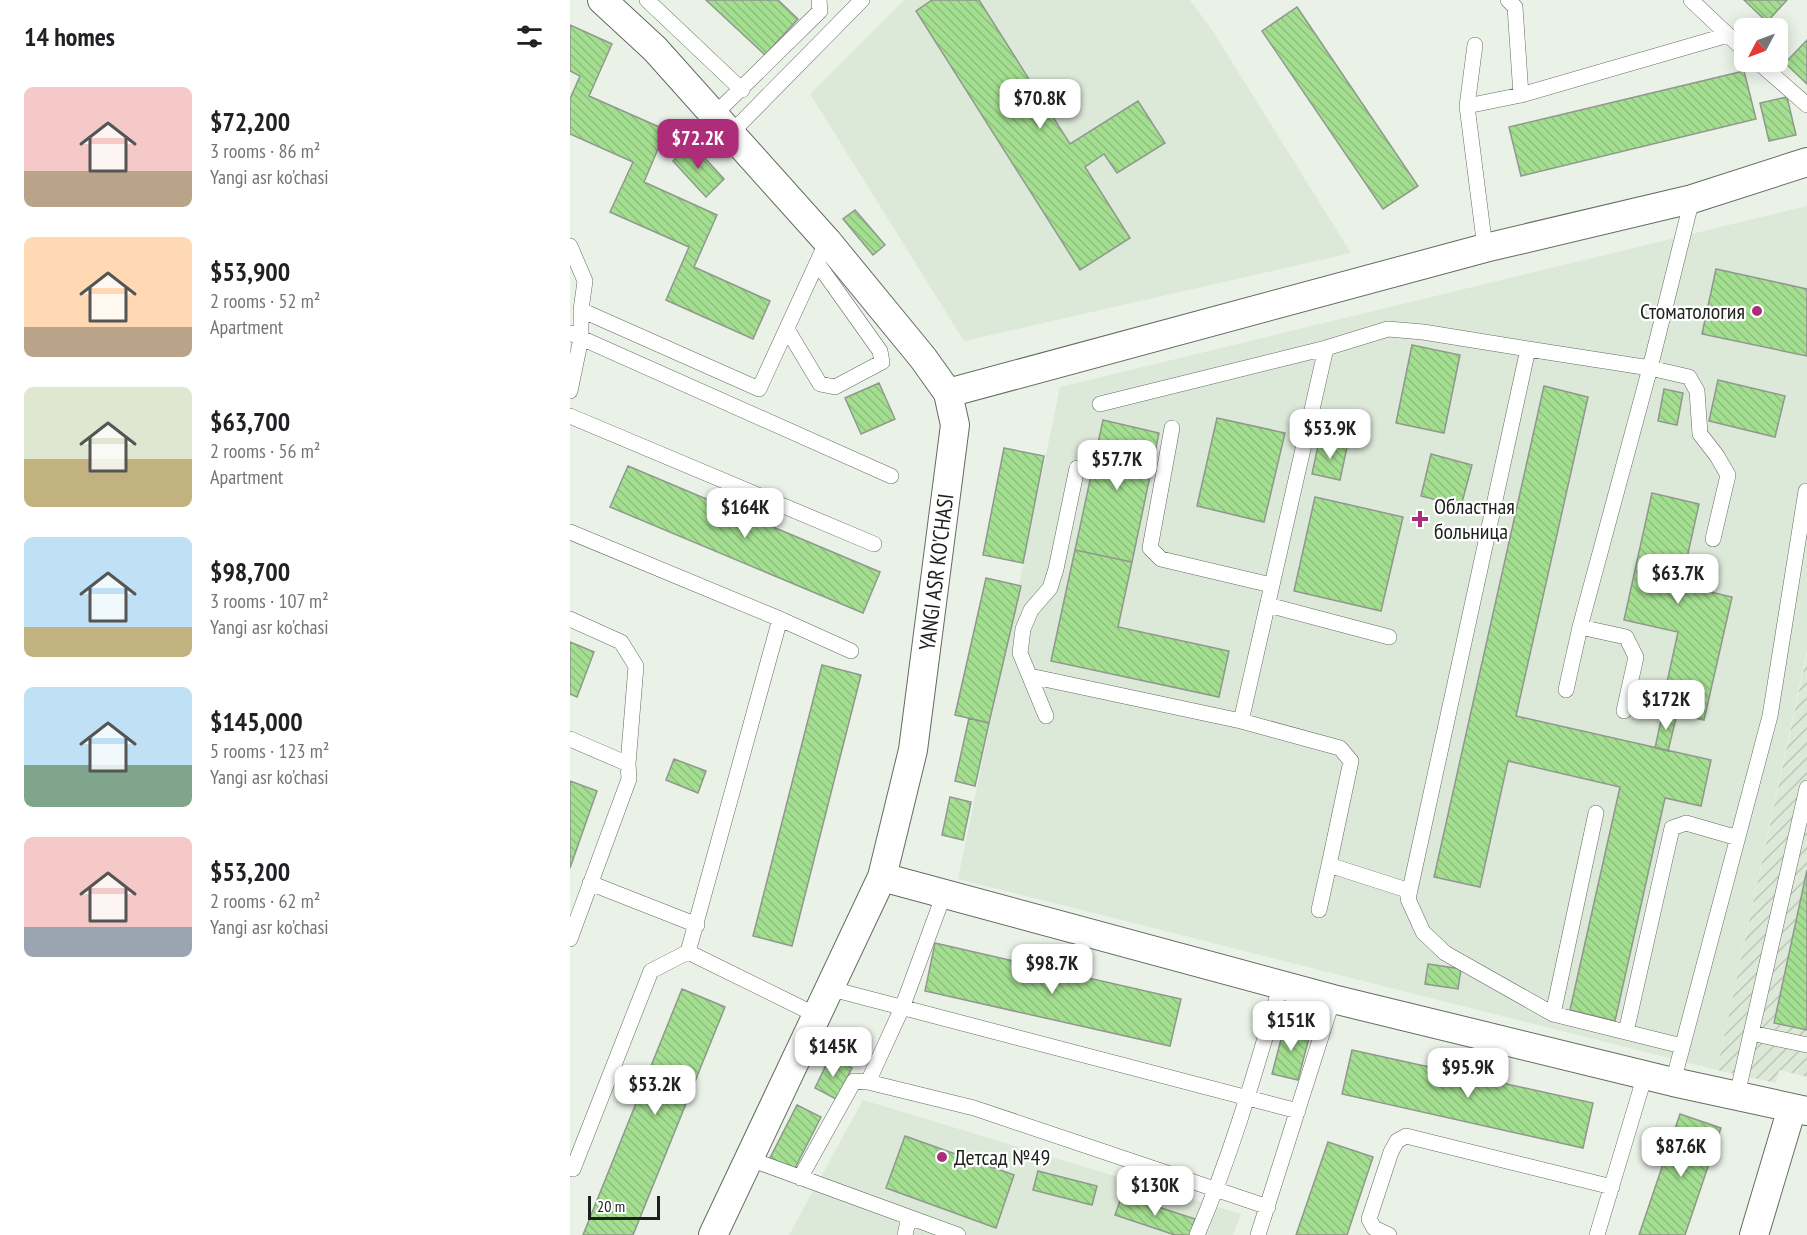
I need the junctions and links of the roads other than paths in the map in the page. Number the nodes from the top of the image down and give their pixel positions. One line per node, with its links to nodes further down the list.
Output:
1 (602, 0): 15 (street, YANGI ASR KO'CHASI)
2 (647, 0): 11 (lane)
3 (819, 0): 11 (lane)
4 (862, 0): 15 (lane)
5 (1691, 0): 7 (lane)
6 (1517, 2): 12 (lane)
7 (1728, 34): 8 (lane); 12 (lane)
8 (1734, 40)
9 (1475, 45): 13 (lane)
10 (1769, 72): 14 (lane)
11 (742, 90): 15 (lane)
12 (1521, 95): 13 (lane)
13 (1467, 105): 19 (lane)
14 (1807, 105)
15 (723, 124): 20 (street, YANGI ASR KO'CHASI)
16 (1807, 162): 17 (street)
17 (1692, 199): 19 (street); 26 (lane)
18 (570, 246): 21 (lane)
19 (1485, 248): 28 (street)
20 (822, 252): 22 (lane); 22 (lane); 28 (street, YANGI ASR KO'CHASI)
21 (581, 310): 22 (lane); 23 (lane)
22 (787, 330)
23 (576, 335): 27 (lane); 33 (lane)
24 (1326, 348): 25 (lane); 29 (lane); 38 (lane)
25 (1528, 349): 26 (lane); 58 (lane)
26 (1650, 368): 36 (lane); 42 (lane)
27 (570, 391)
28 (948, 393): 56 (street, YANGI ASR KO'CHASI)
29 (1100, 404)
30 (570, 416): 37 (lane)
31 (1172, 428): 38 (lane)
32 (1077, 468): 45 (lane)
33 (891, 476)
34 (1806, 491): 54 (lane)
35 (570, 532): 41 (lane)
36 (1713, 539)
37 (874, 544)
38 (1271, 585): 39 (lane)
39 (1268, 605): 43 (lane); 49 (lane)
40 (570, 619): 51 (lane)
41 (780, 619): 44 (lane); 61 (lane)
42 (1580, 627): 46 (lane); 47 (lane)
43 (1389, 637)
44 (851, 651)
45 (1030, 676): 48 (lane); 49 (lane)
46 (1566, 690)
47 (1624, 711)
48 (1046, 716)
49 (1241, 722): 55 (lane)
50 (570, 739): 51 (lane)
51 (628, 764): 57 (lane)
52 (1807, 788): 71 (lane)
53 (1596, 813): 68 (lane)
54 (1738, 837): 70 (lane); 73 (lane)
55 (1329, 865): 58 (lane); 60 (lane)
56 (882, 877): 59 (street); 65 (street, YANGI ASR KO'CHASI)
57 (590, 883): 61 (lane); 62 (lane)
58 (1410, 891): 68 (lane)
59 (944, 894): 64 (street); 67 (lane)
60 (1319, 910)
61 (697, 925): 63 (lane)
62 (570, 939)
63 (688, 952): 69 (lane); 82 (lane)
64 (1281, 984): 66 (street); 78 (lane)
65 (828, 988): 67 (lane); 69 (street, YANGI ASR KO'CHASI)
66 (1333, 999): 74 (street); 80 (lane)
67 (902, 1008): 75 (lane); 78 (lane)
68 (1553, 1014): 70 (lane)
69 (816, 1015): 81 (street, YANGI ASR KO'CHASI)
70 (1626, 1032): 73 (lane)
71 (1751, 1033): 72 (lane); 77 (lane)
72 (1807, 1045)
73 (1682, 1046): 76 (lane)
74 (1645, 1075): 76 (street); 84 (lane)
75 (868, 1082): 83 (lane); 85 (lane)
76 (1673, 1082): 77 (street)
77 (1737, 1095): 79 (street)
78 (1247, 1098): 80 (lane); 85 (lane)
79 (1800, 1110): 97 (street)
80 (1298, 1111): 86 (lane)
81 (750, 1159): 83 (lane); 89 (street, YANGI ASR KO'CHASI)
82 (570, 1167)
83 (800, 1178): 87 (lane)
84 (1612, 1187): 88 (lane); 96 (lane)
85 (1216, 1190): 86 (lane); 92 (lane)
86 (1268, 1207): 93 (lane)
87 (909, 1217): 90 (lane); 91 (lane)
88 (1369, 1219): 94 (lane); 95 (lane)
89 (713, 1235)
90 (905, 1235)
91 (958, 1235)
92 (1197, 1235)
93 (1258, 1235)
94 (1364, 1235)
95 (1389, 1235)
96 (1597, 1235)
97 (1754, 1235)

